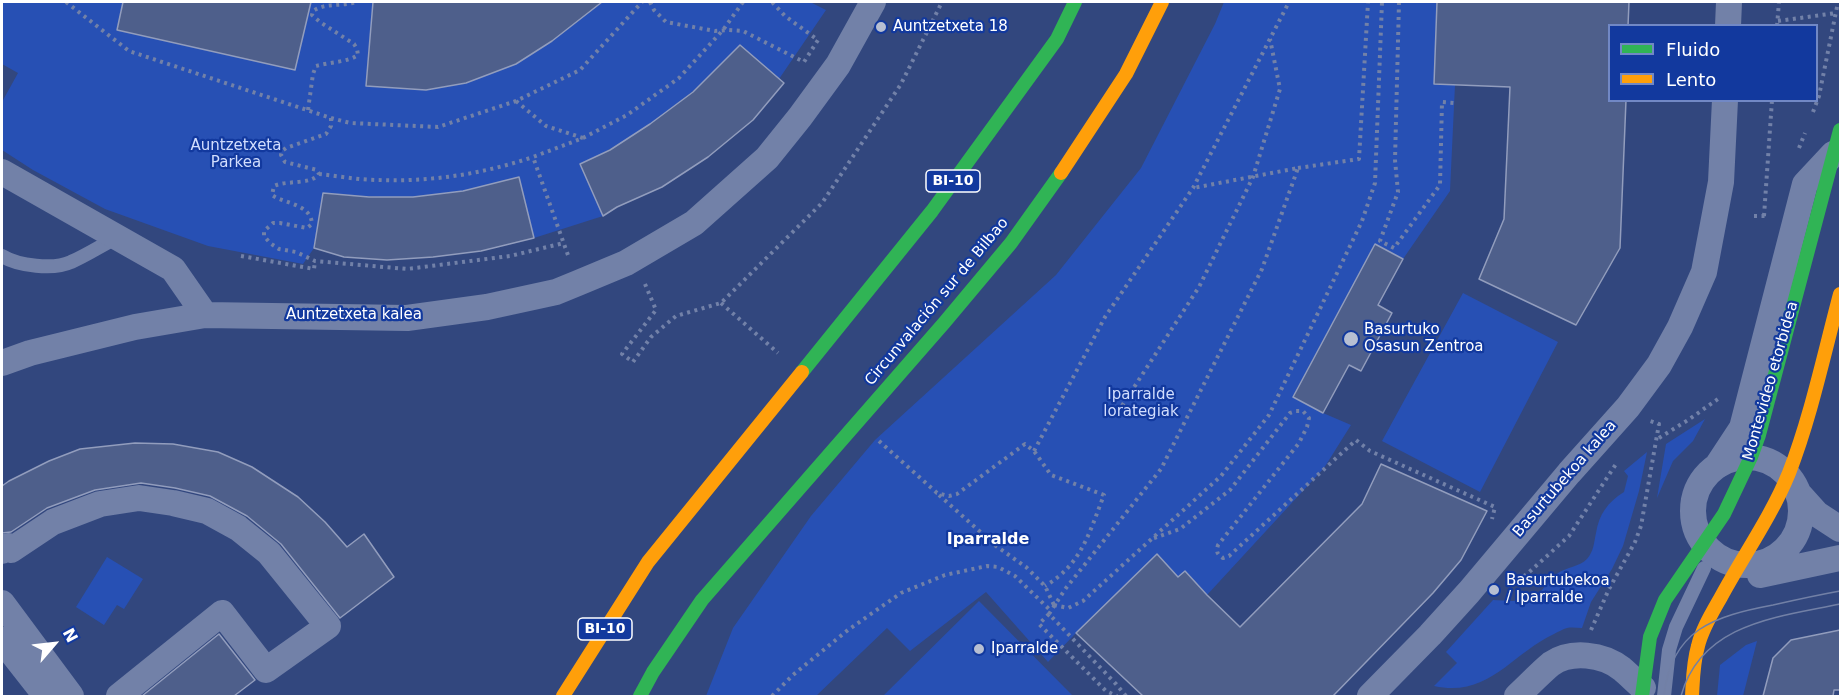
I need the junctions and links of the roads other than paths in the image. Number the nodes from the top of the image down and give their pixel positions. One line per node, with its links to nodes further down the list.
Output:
1 (873, 2): 12 (street, Auntzetxeta kalea)
2 (1075, 2): 29 (main road, BI-10)
3 (1162, 2): 30 (main road, Circunvalación sur de Bilbao)
4 (1729, 2): 5 (street)
5 (1728, 24)
6 (1725, 102): 31 (street, Basurtubekoa kalea)
7 (1838, 141): 14 (main road, Montevideo etorbidea); 15 (street, Montevideo etorbidea)
8 (2, 172): 9 (street)
9 (117, 237): 10 (lane); 12 (street)
10 (2, 256)
11 (1840, 294): 16 (main road)
12 (205, 315): 13 (street, Auntzetxeta kalea)
13 (2, 363)
14 (1751, 457): 15 (street); 16 (street); 18 (main road, Montevideo etorbidea)
15 (1717, 466): 18 (street, Montevideo etorbidea)
16 (1793, 485): 17 (street); 22 (main road); 22 (street)
17 (1840, 529)
18 (1708, 548): 22 (street); 25 (lane); 25 (main road, Montevideo etorbidea)
19 (2, 551): 28 (street)
20 (1840, 558): 21 (street)
21 (1795, 568): 22 (street); 22 (street)
22 (1742, 571): 33 (main road)
23 (2, 603): 27 (street)
24 (2, 640): 26 (street)
25 (1649, 694): 32 (street)
26 (46, 696)
27 (71, 696)
28 (119, 696)
29 (563, 696)
30 (640, 696)
31 (1370, 696)
32 (1517, 696)
33 (1692, 696)

